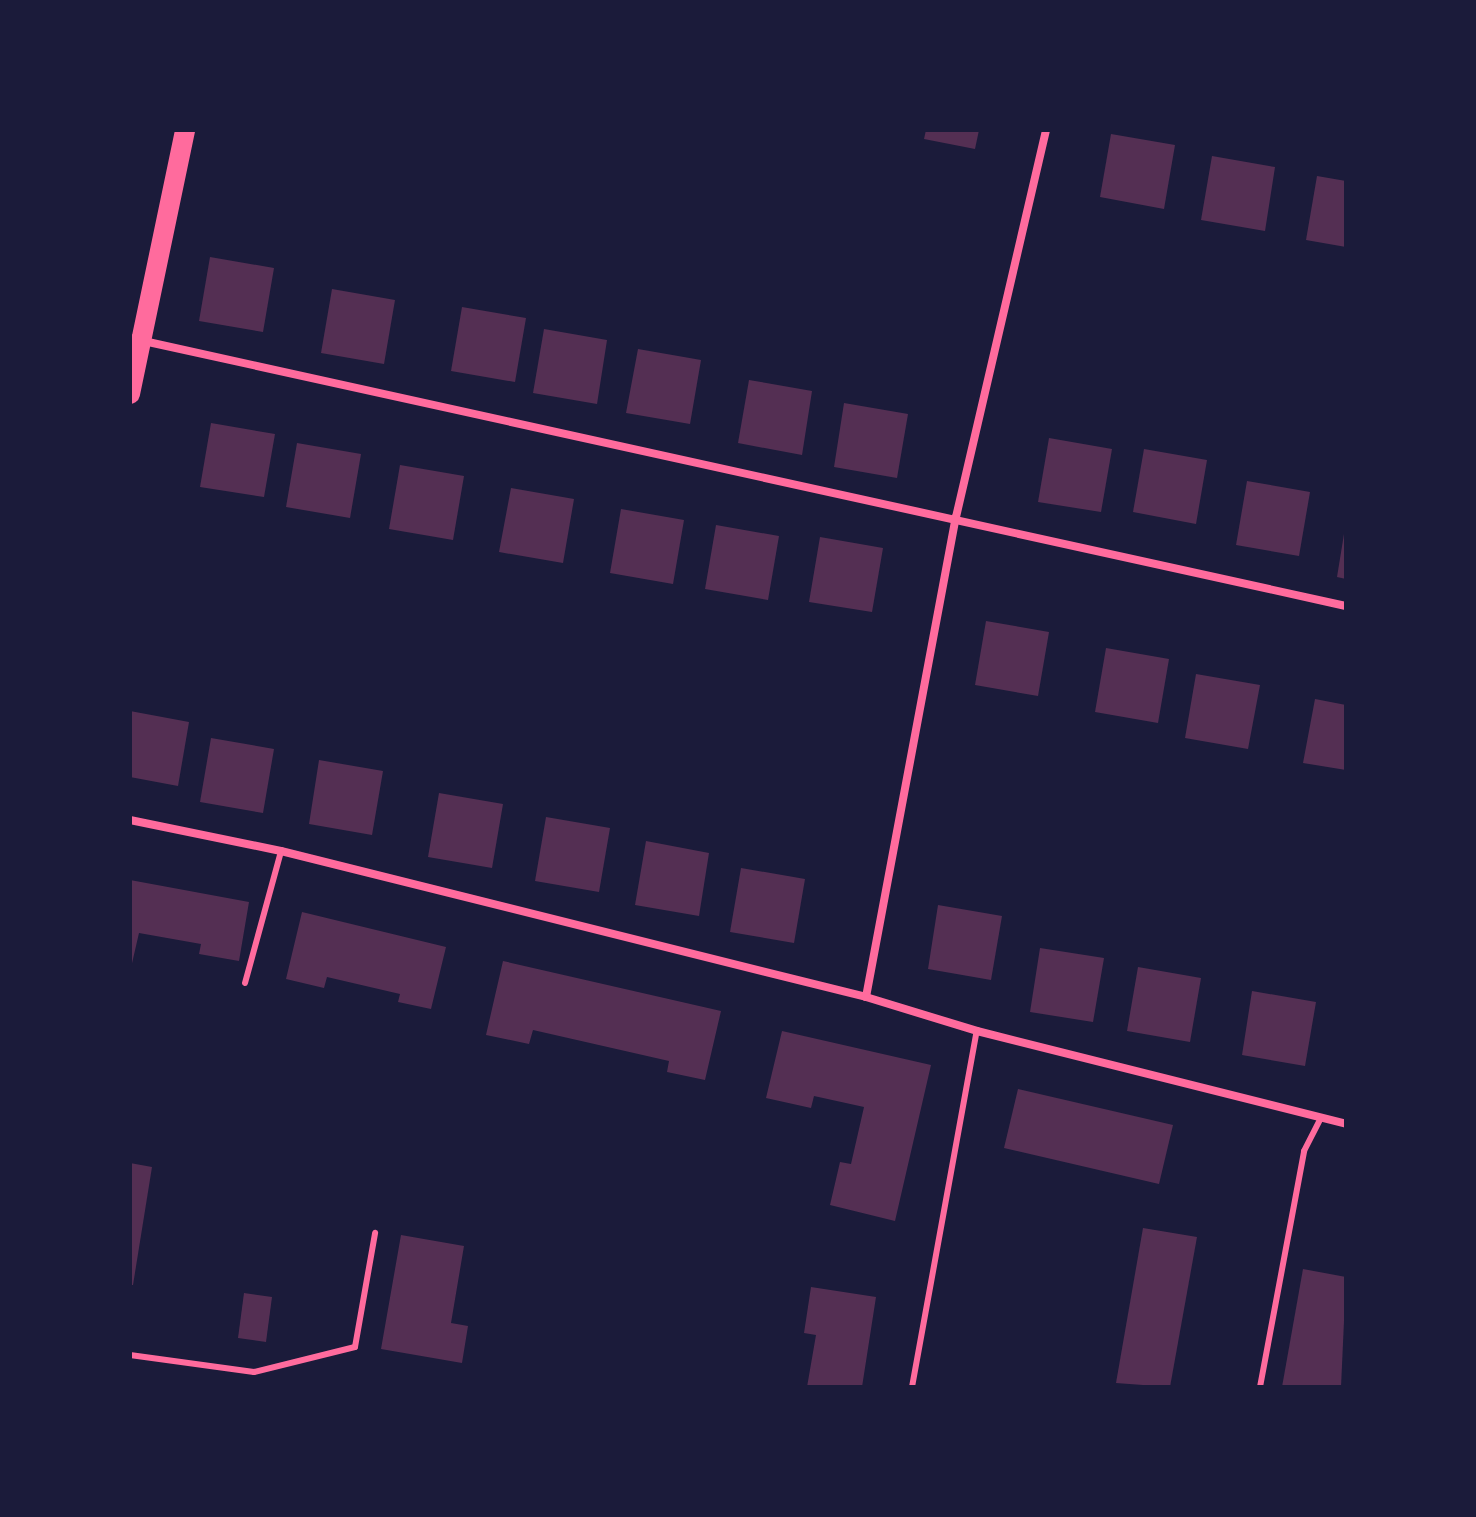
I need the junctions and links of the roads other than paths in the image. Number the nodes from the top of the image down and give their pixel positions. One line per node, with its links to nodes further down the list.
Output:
1 (185, 130): 3 (main road)
2 (1046, 130): 5 (street)
3 (135, 339): 4 (main road); 5 (street)
4 (130, 394)
5 (956, 517): 6 (street); 10 (street)
6 (1346, 606)
7 (130, 820): 8 (street)
8 (281, 851): 9 (lane); 10 (street)
9 (245, 983)
10 (866, 997): 11 (street)
11 (977, 1031): 12 (street); 16 (lane)
12 (1321, 1118): 13 (street); 17 (lane)
13 (1346, 1124)
14 (375, 1233): 15 (lane)
15 (130, 1355)
16 (912, 1387)
17 (1260, 1387)

